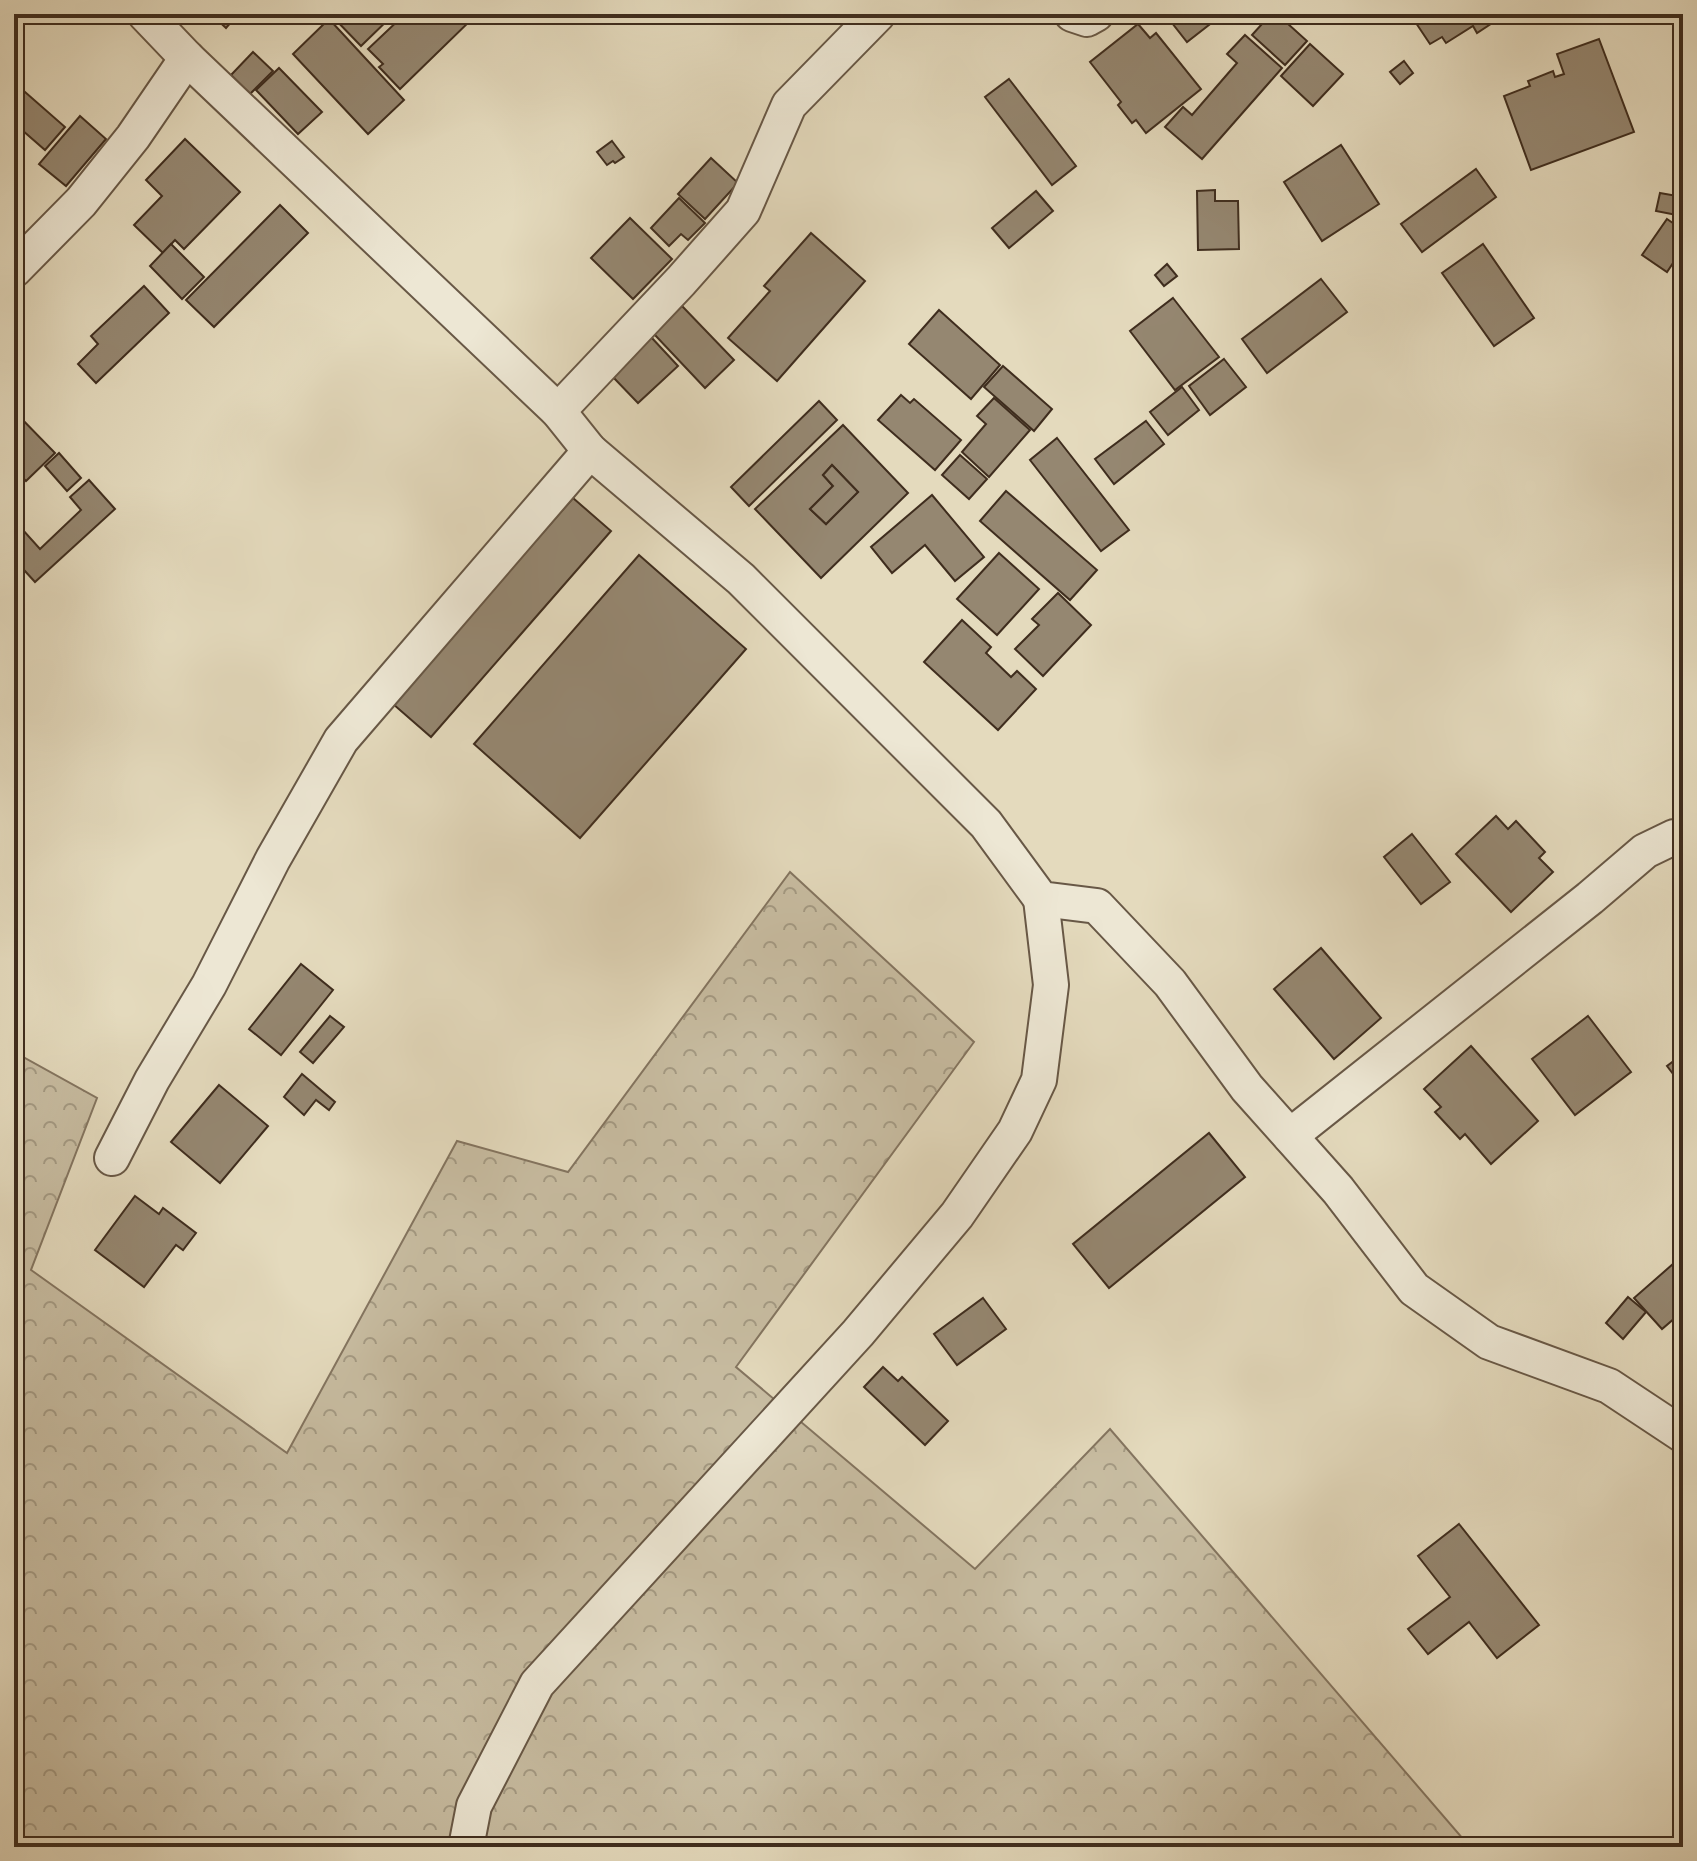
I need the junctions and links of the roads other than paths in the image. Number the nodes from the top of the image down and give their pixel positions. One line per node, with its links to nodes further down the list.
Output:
1 (145, 14): 5 (street)
2 (878, 14): 7 (street)
3 (1072, 14): 4 (street)
4 (1096, 14)
5 (187, 58): 6 (street); 7 (street)
6 (14, 270)
7 (558, 411): 8 (street)
8 (590, 451): 10 (street); 12 (street)
9 (1683, 839): 11 (street)
10 (1041, 899): 11 (street); 14 (street)
11 (1290, 1136): 13 (street)
12 (112, 1158)
13 (1683, 1435)
14 (466, 1847)

